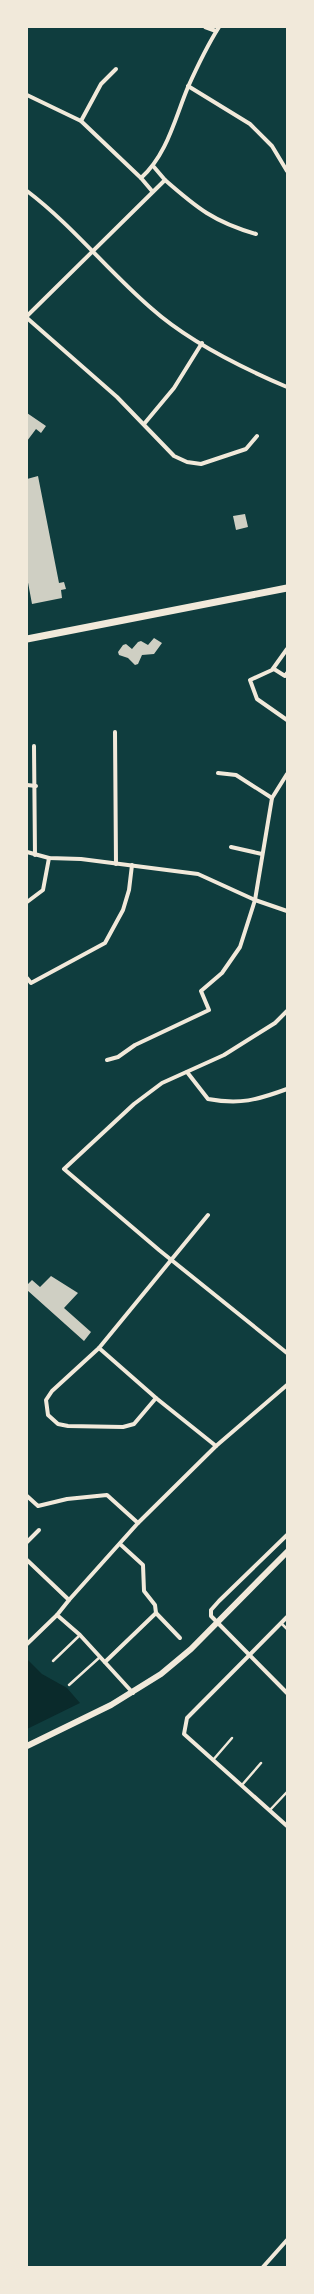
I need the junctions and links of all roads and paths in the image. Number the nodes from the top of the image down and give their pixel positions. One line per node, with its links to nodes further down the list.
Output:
1 (205, 27): 3 (street)
2 (218, 27): 3 (street)
3 (216, 32): 5 (street)
4 (116, 69): 7 (street)
5 (188, 86): 8 (street); 9 (street)
6 (27, 95): 7 (street)
7 (81, 121): 10 (street)
8 (154, 167): 10 (street); 11 (street)
9 (287, 171)
10 (141, 178): 13 (street)
11 (165, 180): 13 (street); 14 (street)
12 (27, 191): 15 (street)
13 (152, 191): 15 (street)
14 (256, 234)
15 (92, 250): 16 (street); 17 (street)
16 (27, 317): 19 (street)
17 (202, 344): 18 (street); 19 (street)
18 (287, 387)
19 (144, 424): 20 (street)
20 (257, 436)
21 (287, 588): 22 (main road)
22 (27, 639)
23 (287, 649): 24 (street)
24 (274, 669): 25 (street); 26 (street)
25 (287, 673)
26 (287, 720)
27 (116, 732): 39 (street)
28 (34, 746): 32 (street)
29 (218, 773): 33 (street)
30 (287, 774): 33 (street)
31 (27, 785): 32 (street)
32 (36, 786): 37 (street)
33 (272, 798): 36 (street)
34 (231, 847): 36 (street)
35 (27, 852): 37 (street)
36 (262, 854): 41 (street)
37 (35, 855): 38 (street)
38 (49, 858): 39 (street); 42 (street)
39 (116, 864): 40 (street)
40 (132, 866): 41 (street); 44 (street)
41 (255, 900): 43 (street); 46 (street)
42 (27, 902)
43 (287, 911)
44 (27, 978)
45 (287, 1011): 47 (street)
46 (107, 1060)
47 (187, 1072): 48 (street); 50 (street)
48 (287, 1088)
49 (208, 1215): 50 (street)
50 (171, 1260): 51 (street); 52 (street)
51 (99, 1348): 54 (street); 54 (street)
52 (287, 1353)
53 (287, 1385): 55 (street)
54 (156, 1398): 55 (street)
55 (216, 1446): 57 (street)
56 (27, 1496): 57 (street)
57 (138, 1523): 61 (street)
58 (39, 1530): 60 (street)
59 (287, 1535): 68 (street)
60 (27, 1542)
61 (120, 1544): 64 (street); 65 (street)
62 (287, 1552): 68 (street)
63 (27, 1560): 64 (street)
64 (69, 1600): 66 (street)
65 (156, 1613): 72 (street); 77 (street)
66 (57, 1615): 71 (street); 73 (street)
67 (287, 1617): 69 (street)
68 (216, 1622): 74 (street); 79 (street)
69 (281, 1623): 70 (lane); 74 (street)
70 (287, 1629)
71 (80, 1635): 75 (street); 76 (lane)
72 (180, 1638)
73 (27, 1644)
74 (249, 1656): 80 (street); 83 (street)
75 (100, 1657): 77 (street); 78 (lane)
76 (53, 1661)
77 (106, 1662): 79 (street)
78 (69, 1685)
79 (133, 1693): 82 (street)
80 (287, 1693)
81 (232, 1738): 83 (lane)
82 (27, 1746)
83 (213, 1760): 85 (street)
84 (261, 1763): 85 (lane)
85 (241, 1785): 87 (street)
86 (287, 1792): 87 (lane)
87 (270, 1811): 88 (street)
88 (287, 1826)
89 (287, 2240): 90 (street)
90 (264, 2267)

